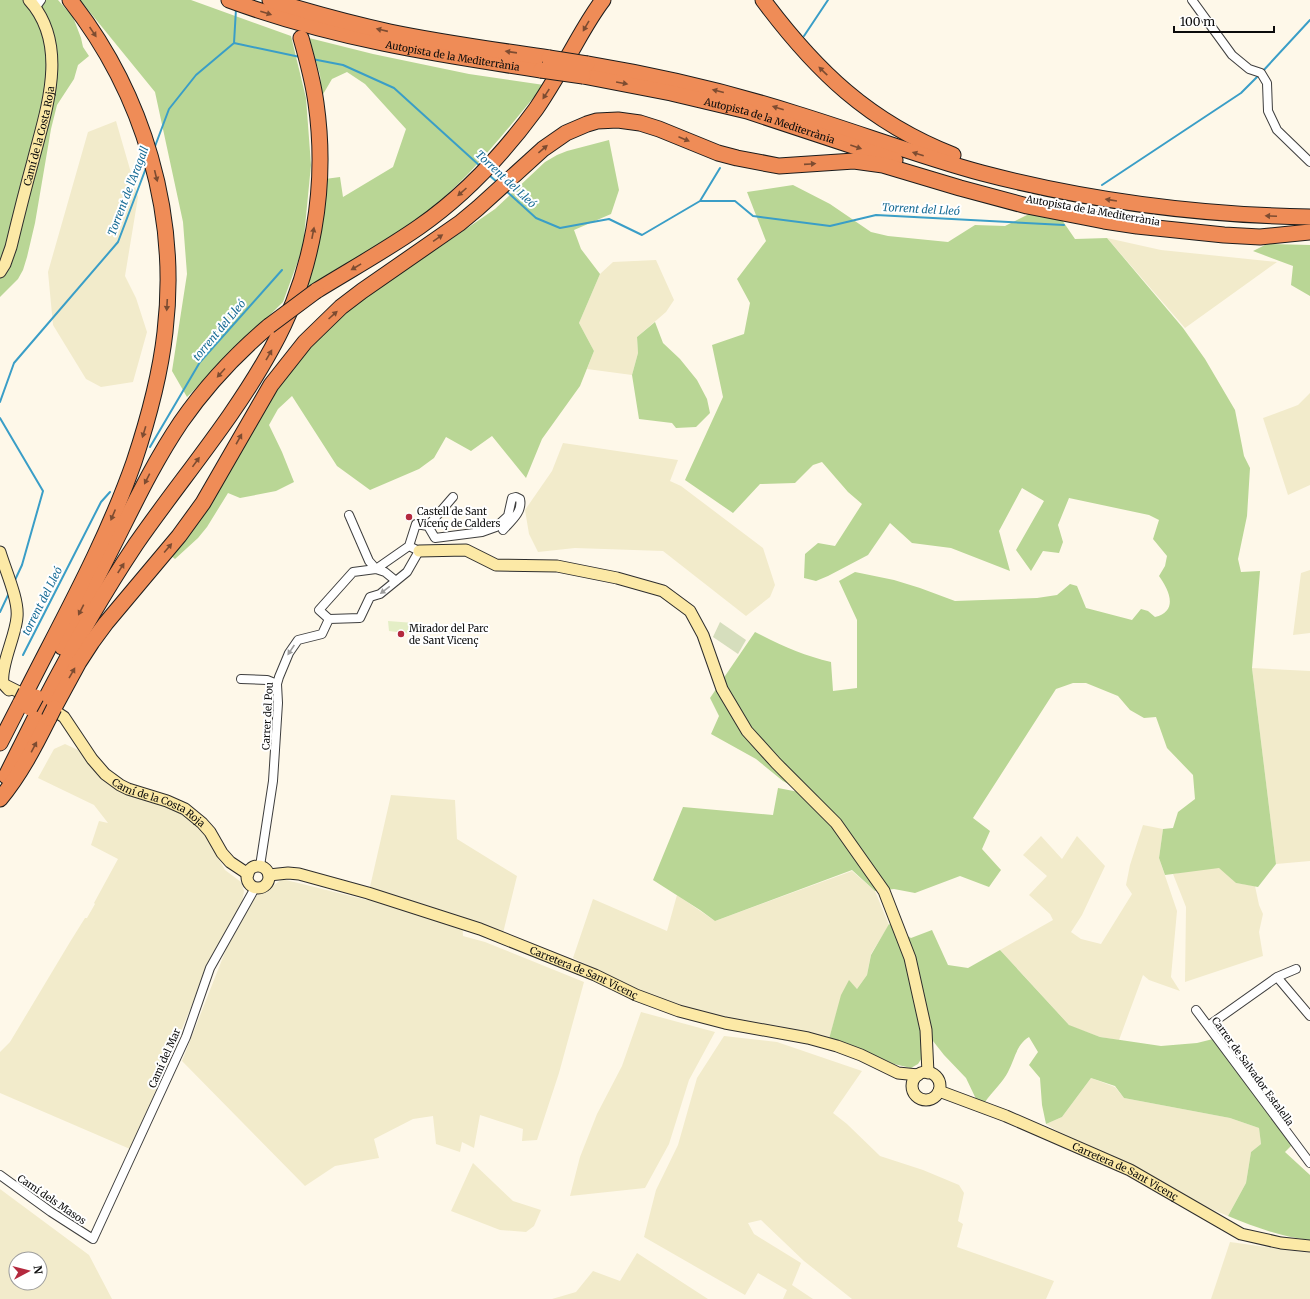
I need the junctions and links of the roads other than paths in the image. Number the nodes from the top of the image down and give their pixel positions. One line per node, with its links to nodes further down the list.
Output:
1 (70, 0): 29 (highway, one-way to 29)
2 (229, 0): 9 (highway, Autopista de la Mediterrània, one-way to 9)
3 (270, 0): 9 (highway, Autopista de la Mediterrània, one-way to 3)
4 (603, 0): 29 (highway, one-way to 29, bridge)
5 (763, 0): 12 (highway, one-way to 5)
6 (1192, 0): 11 (street)
7 (35, 2): 15 (street, Camí de la Costa Roja)
8 (301, 38): 29 (highway, one-way to 8)
9 (545, 64): 10 (highway, Autopista de la Mediterrània, bridge)
10 (585, 70): 12 (highway, Autopista de la Mediterrània, one-way to 10); 14 (highway, Autopista de la Mediterrània, one-way to 14)
11 (1310, 162)
12 (1078, 194): 13 (highway, Autopista de la Mediterrània, one-way to 12)
13 (1310, 217)
14 (1310, 232): 29 (highway, one-way to 14)
15 (0, 272)
16 (453, 497): 18 (street)
17 (349, 515): 23 (street)
18 (428, 526): 19 (street); 20 (street)
19 (502, 530)
20 (409, 546): 21 (street); 23 (street)
21 (419, 551): 24 (street); 44 (street)
22 (0, 552): 27 (street, Camí de la Costa Roja)
23 (376, 569): 24 (street); 25 (street)
24 (396, 581): 25 (street, one-way to 25)
25 (329, 619): 28 (street, Carrer del Pou, one-way to 28)
26 (241, 679): 28 (street)
27 (3, 684): 35 (street, Camí de la Costa Roja)
28 (277, 684): 34 (street, Carrer del Pou)
29 (37, 705): 30 (highway); 31 (highway); 32 (highway); 33 (highway, one-way to 29)
30 (0, 743)
31 (0, 768)
32 (0, 788)
33 (0, 799)
34 (260, 866): 35 (street); 36 (street)
35 (248, 874): 37 (street)
36 (269, 875): 37 (street); 43 (street, Carretera de Sant Vicenç)
37 (255, 888): 49 (street, Camí del Mar)
38 (1296, 969): 39 (street)
39 (1277, 977): 41 (street); 42 (street)
40 (1196, 1010): 42 (street, Carrer de Salvador Estalella)
41 (1310, 1016)
42 (1208, 1026): 47 (street, Carrer de Salvador Estalella)
43 (898, 1073): 44 (street, Carretera de Sant Vicenç); 45 (street, Carretera de Sant Vicenç)
44 (923, 1074): 45 (street); 46 (street)
45 (913, 1091): 46 (street)
46 (939, 1091): 50 (street, Carretera de Sant Vicenç)
47 (1308, 1158)
48 (0, 1175): 49 (street, Camí dels Masos)
49 (93, 1238)
50 (1310, 1246)

